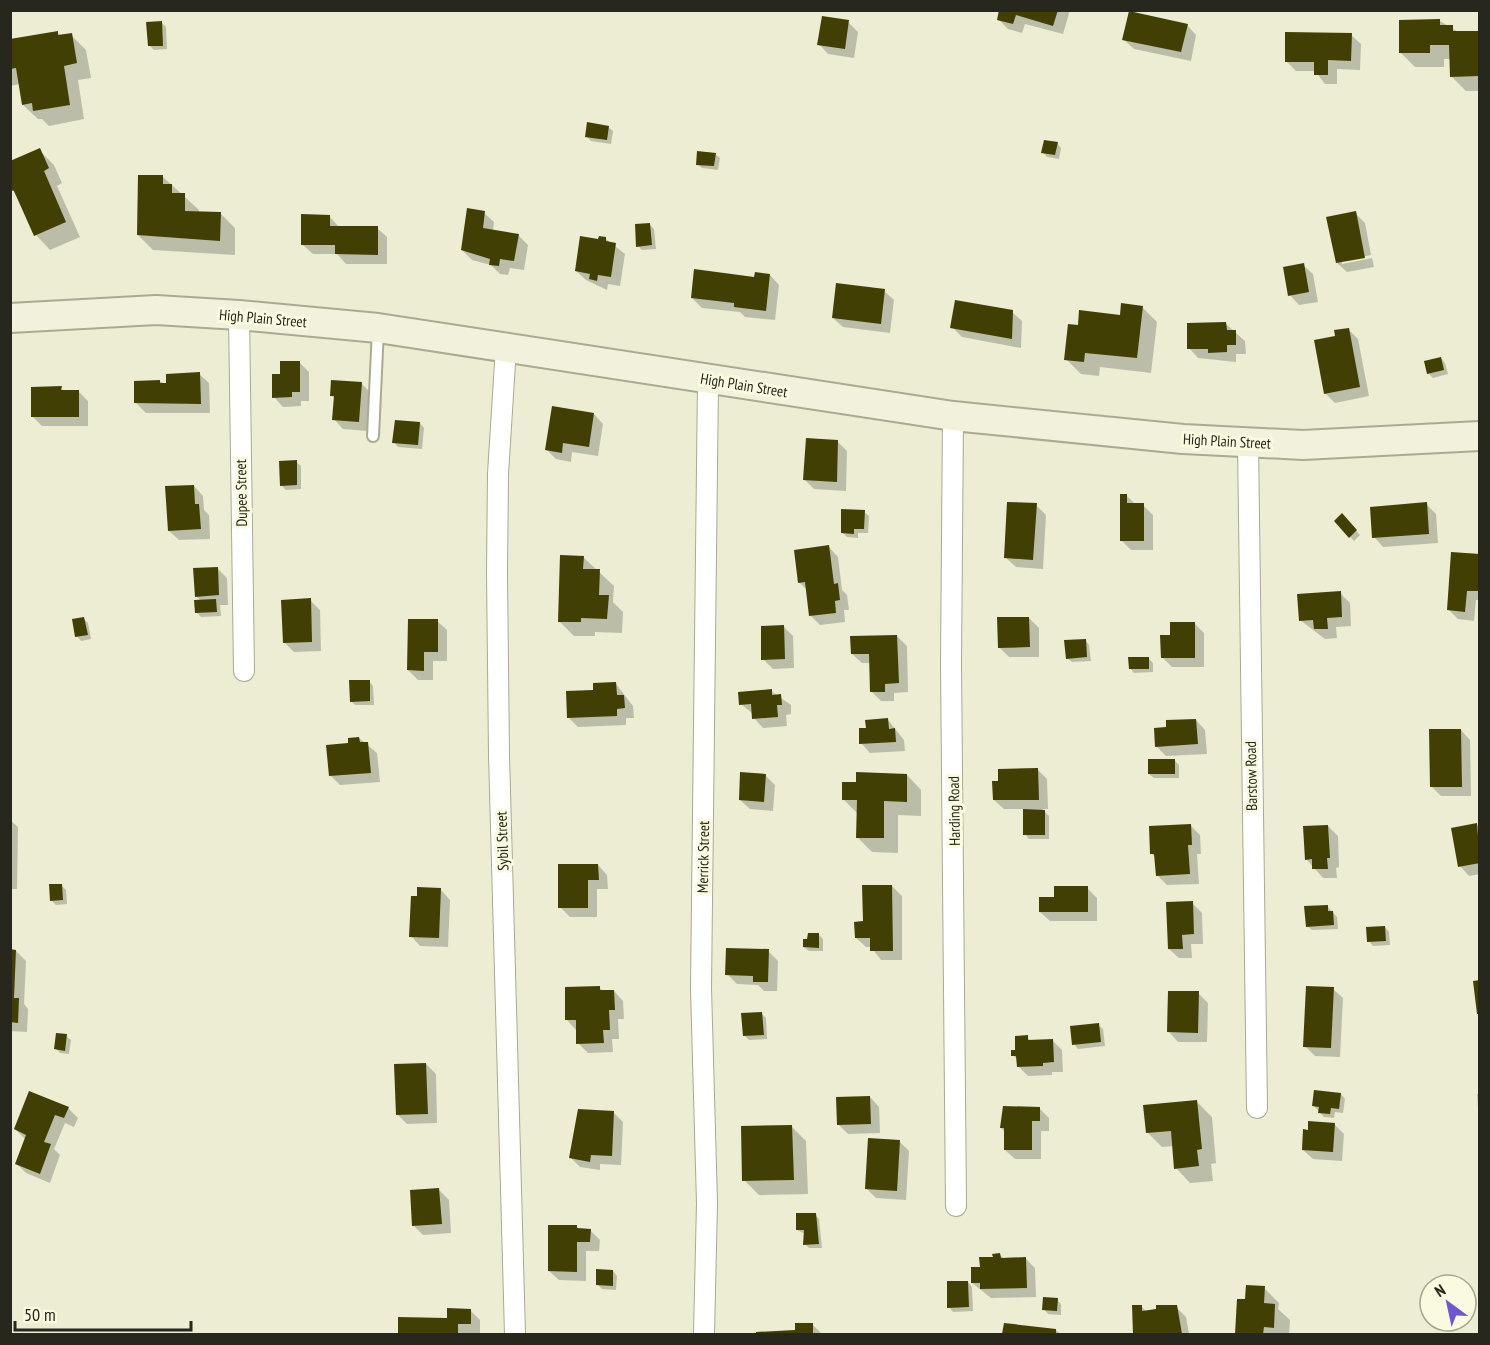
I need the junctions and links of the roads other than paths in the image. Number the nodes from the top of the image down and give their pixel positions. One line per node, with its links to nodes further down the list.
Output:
1 (239, 315): 2 (main road, High Plain Street); 3 (main road, High Plain Street); 10 (street, Dupee Street)
2 (10, 318)
3 (378, 328): 4 (main road, High Plain Street); 7 (lane)
4 (506, 347): 5 (main road, High Plain Street); 13 (street, Sybil Street)
5 (708, 380): 6 (main road, High Plain Street); 14 (street, Merrick Street)
6 (953, 416): 9 (main road, High Plain Street); 12 (street, Harding Road)
7 (373, 436)
8 (1479, 436): 9 (main road, High Plain Street)
9 (1248, 443): 11 (street, Barstow Road)
10 (244, 671)
11 (1257, 1108)
12 (956, 1206)
13 (514, 1335)
14 (704, 1335)

